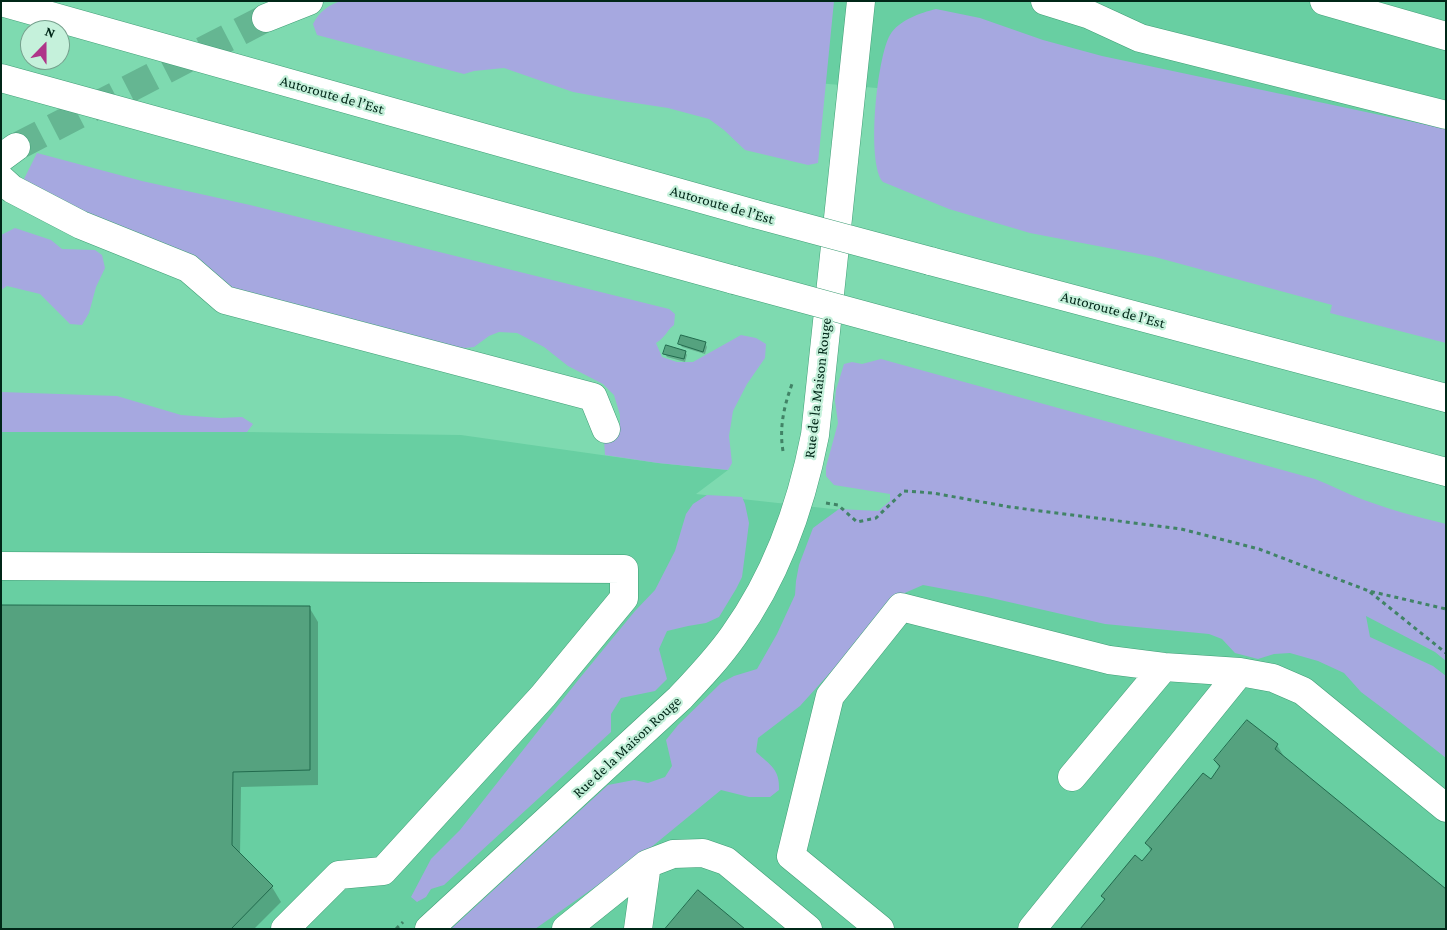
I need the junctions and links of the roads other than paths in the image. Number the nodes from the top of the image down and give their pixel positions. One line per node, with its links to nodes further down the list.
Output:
1 (309, 1): 7 (main road)
2 (861, 1): 22 (main road, Rue de la Maison Rouge)
3 (1045, 1): 6 (main road)
4 (1324, 1): 8 (main road)
5 (1, 2): 12 (main road, Autoroute de l’Est, bridge)
6 (1101, 8): 10 (main road)
7 (266, 18)
8 (1446, 36)
9 (1, 78): 14 (main road, bridge)
10 (1446, 115)
11 (1, 179): 13 (main road)
12 (1446, 398)
13 (606, 428)
14 (1446, 472)
15 (1, 566): 21 (main road)
16 (1164, 667): 17 (main road); 18 (main road); 26 (main road)
17 (1240, 672): 19 (main road); 27 (main road)
18 (1072, 777)
19 (1446, 808)
20 (647, 864): 23 (main road); 24 (main road); 25 (main road)
21 (285, 929)
22 (429, 929)
23 (566, 929)
24 (638, 929)
25 (808, 929)
26 (880, 929)
27 (1032, 929)

